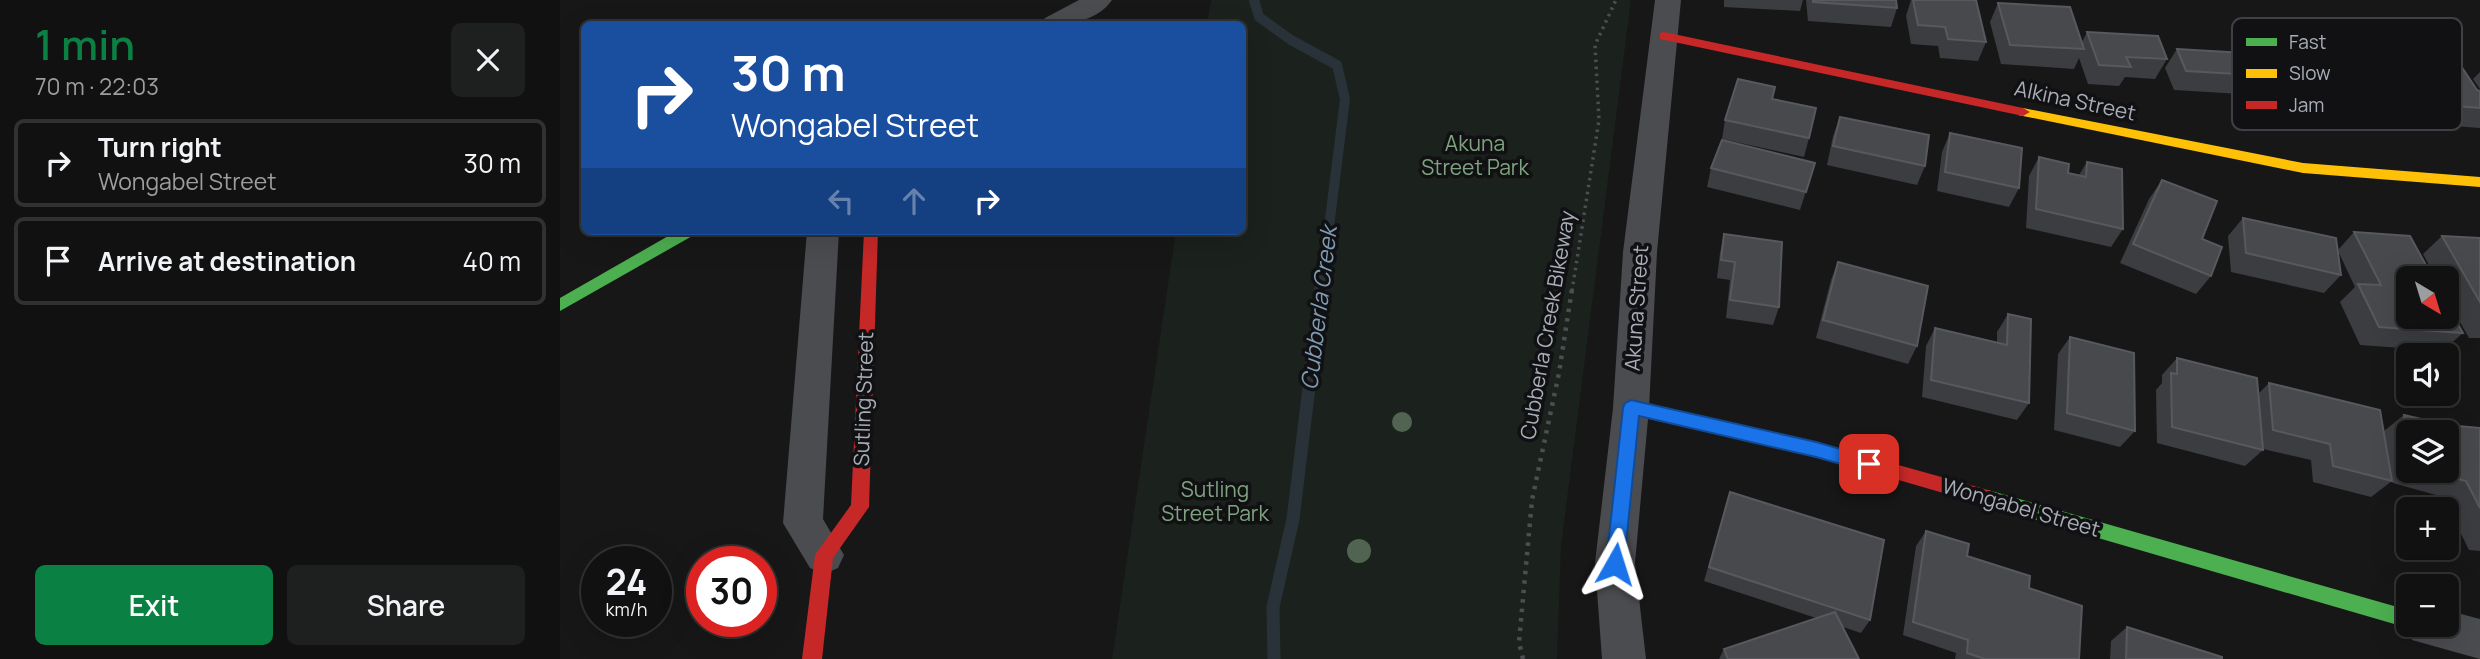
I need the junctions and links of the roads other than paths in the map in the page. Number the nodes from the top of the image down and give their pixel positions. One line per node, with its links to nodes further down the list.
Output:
1 (1099, 0): 3 (street)
2 (1668, 0): 4 (street, Akuna Street)
3 (1060, 21)
4 (1664, 36): 5 (street, Alkina Street); 10 (street, Akuna Street)
5 (2480, 182)
6 (682, 235): 9 (street)
7 (823, 235): 11 (street)
8 (871, 235): 11 (street, Sutling Street)
9 (560, 305)
10 (1631, 408): 12 (street, Wongabel Street); 16 (street, Akuna Street)
11 (824, 555): 15 (street)
12 (2396, 616)
13 (2459, 634): 14 (street)
14 (2480, 640)
15 (812, 659)
16 (1624, 659)

